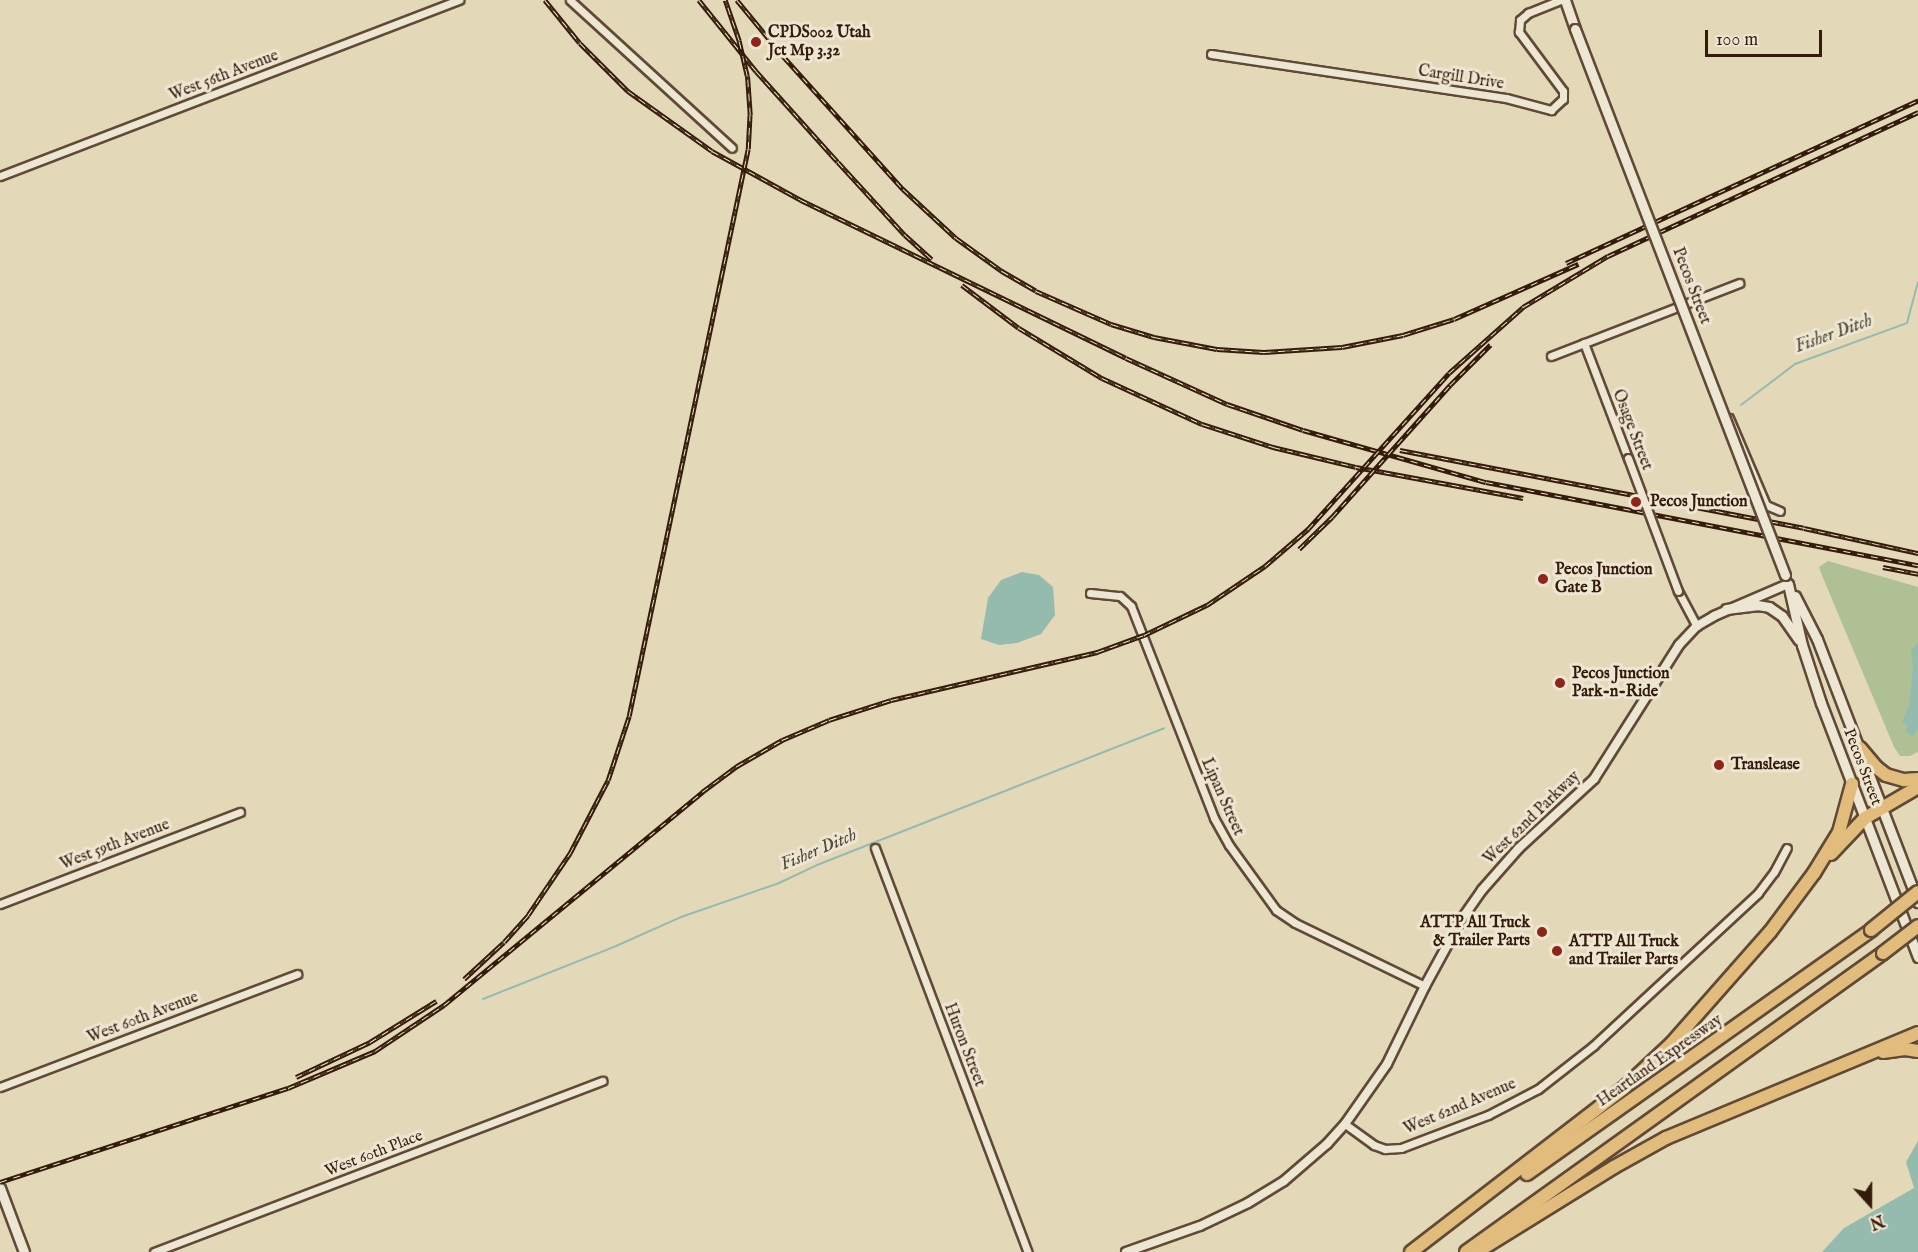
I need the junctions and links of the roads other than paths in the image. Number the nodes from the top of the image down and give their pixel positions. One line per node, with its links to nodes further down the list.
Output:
1 (459, 0): 6 (street, West 56th Avenue)
2 (570, 0): 5 (street)
3 (1563, 0): 4 (street, Cargill Drive); 12 (main road, Pecos Street, bridge)
4 (1210, 54)
5 (732, 148)
6 (0, 176)
7 (1739, 283): 8 (street)
8 (1684, 304): 9 (street); 11 (street)
9 (1584, 343): 10 (street); 15 (street, Osage Street, bridge)
10 (1551, 356)
11 (1780, 511)
12 (1787, 580): 14 (street, West 62nd Parkway); 16 (main road, Pecos Street); 17 (main road, Pecos Street)
13 (1090, 592): 33 (street, Lipan Street)
14 (1726, 609): 15 (street, West 62nd Parkway); 16 (main road)
15 (1697, 626): 33 (street, West 62nd Parkway)
16 (1802, 645): 19 (main road, Pecos Street)
17 (1860, 748): 18 (highway); 21 (main road, Pecos Street)
18 (1918, 779)
19 (1852, 784): 23 (main road, Pecos Street); 26 (highway)
20 (1918, 787): 21 (highway)
21 (1882, 807): 23 (highway); 28 (main road, Pecos Street)
22 (240, 812): 29 (street, West 59th Avenue)
23 (1865, 818): 26 (highway); 31 (main road, Pecos Street)
24 (875, 848): 43 (street, Huron Street)
25 (1787, 848): 39 (street, West 62nd Avenue)
26 (1814, 873): 45 (highway)
27 (1918, 892): 46 (highway, Heartland Expressway, bridge)
28 (1918, 902)
29 (0, 904)
30 (1918, 926): 47 (highway, bridge)
31 (1918, 957)
32 (297, 974): 38 (street, West 60th Avenue)
33 (1425, 986): 39 (street, West 62nd Parkway)
34 (1918, 1033): 36 (highway)
35 (1918, 1051): 36 (highway)
36 (1847, 1061): 48 (highway)
37 (602, 1081): 42 (street, West 60th Place)
38 (0, 1087)
39 (1345, 1124): 44 (street)
40 (0, 1188): 41 (main road)
41 (24, 1252)
42 (154, 1252)
43 (1028, 1252)
44 (1126, 1252)
45 (1411, 1252)
46 (1418, 1252)
47 (1466, 1252)
48 (1477, 1252)

